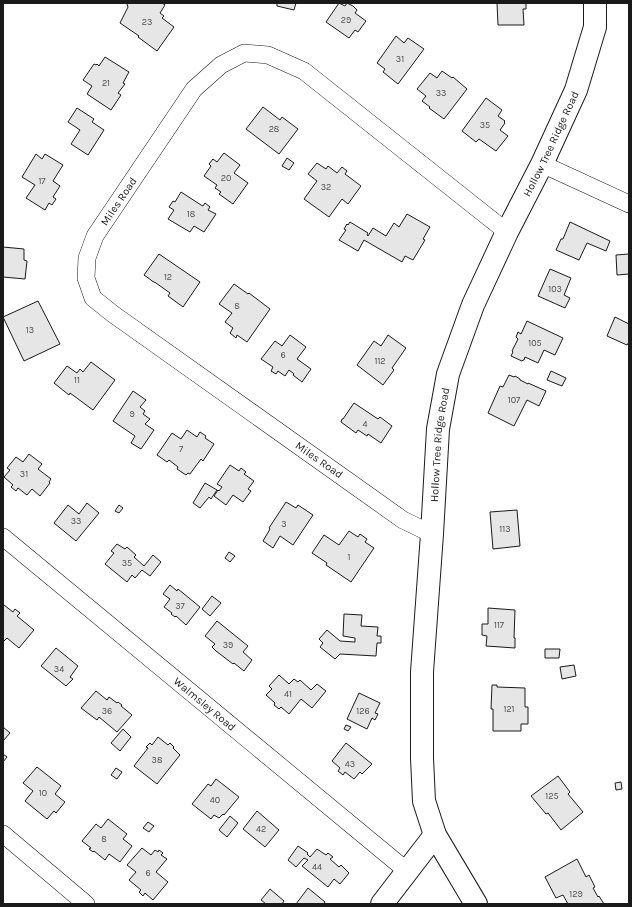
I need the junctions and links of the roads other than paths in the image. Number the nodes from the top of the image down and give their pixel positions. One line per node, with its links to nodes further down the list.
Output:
1 (595, 3): 2 (main road, Hollow Tree Ridge Road)
2 (542, 164): 3 (street); 4 (main road, Hollow Tree Ridge Road)
3 (629, 204)
4 (507, 232): 5 (main road, Hollow Tree Ridge Road); 5 (street, Miles Road)
5 (432, 534): 8 (main road, Hollow Tree Ridge Road)
6 (3, 537): 9 (street, Walmsley Road)
7 (3, 834): 10 (street)
8 (435, 836): 9 (main road); 12 (main road, Hollow Tree Ridge Road)
9 (407, 871): 11 (main road)
10 (86, 904)
11 (382, 904)
12 (476, 904)

